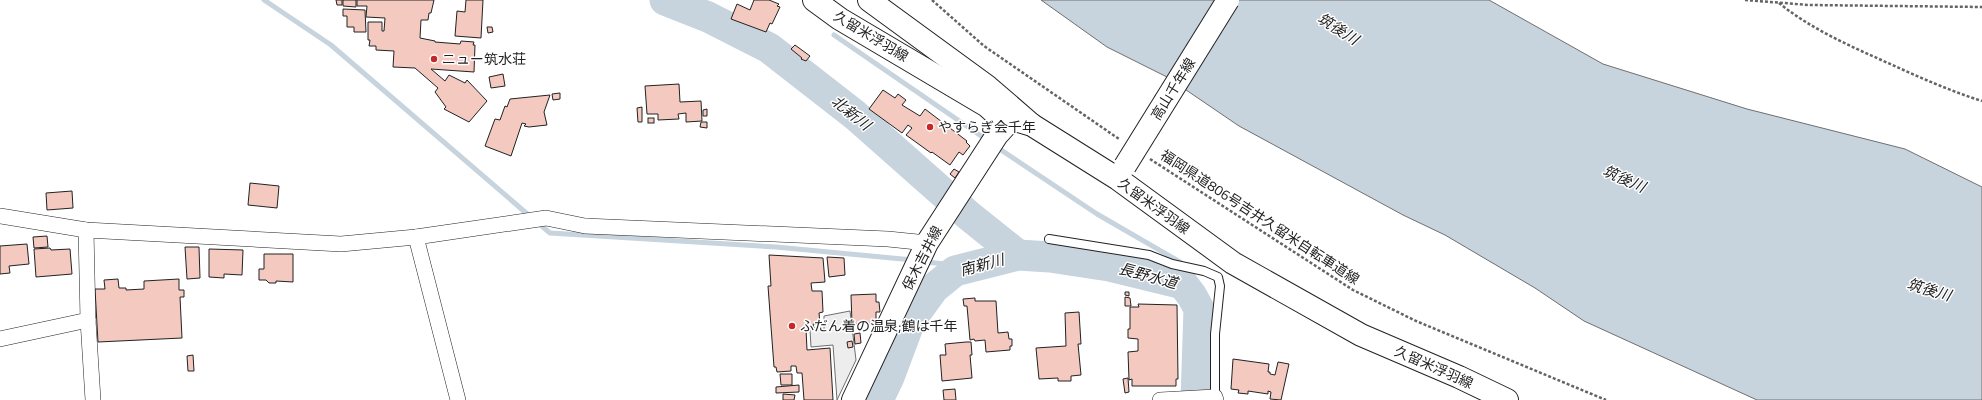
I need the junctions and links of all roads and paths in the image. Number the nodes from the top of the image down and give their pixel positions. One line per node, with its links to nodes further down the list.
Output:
1 (814, 0): 10 (main road, 久留米浮羽線)
2 (869, 0): 9 (main road)
3 (932, 0): 11 (path)
4 (1228, 0): 13 (main road, 高山千年線, bridge)
5 (1745, 0): 6 (path)
6 (1778, 3): 7 (path); 8 (path)
7 (1982, 7)
8 (1982, 101)
9 (1032, 125): 10 (main road, 久留米浮羽線); 13 (main road, 久留米浮羽線)
10 (1002, 130): 18 (main road, 保木吉井線)
11 (1126, 144)
12 (1146, 156): 28 (path, 福岡県道806号吉井久留米自転車道線)
13 (1121, 173): 27 (main road, 久留米浮羽線)
14 (0, 216): 15 (street)
15 (86, 230): 16 (street); 19 (street)
16 (416, 237): 18 (street); 23 (street)
17 (1049, 239): 21 (lane)
18 (929, 241): 24 (main road, 保木吉井線)
19 (88, 320): 20 (street); 22 (street)
20 (0, 339)
21 (1216, 399): 26 (street)
22 (93, 400)
23 (458, 400)
24 (853, 400)
25 (1160, 400): 26 (street)
26 (1176, 400)
27 (1506, 400)
28 (1606, 400)

